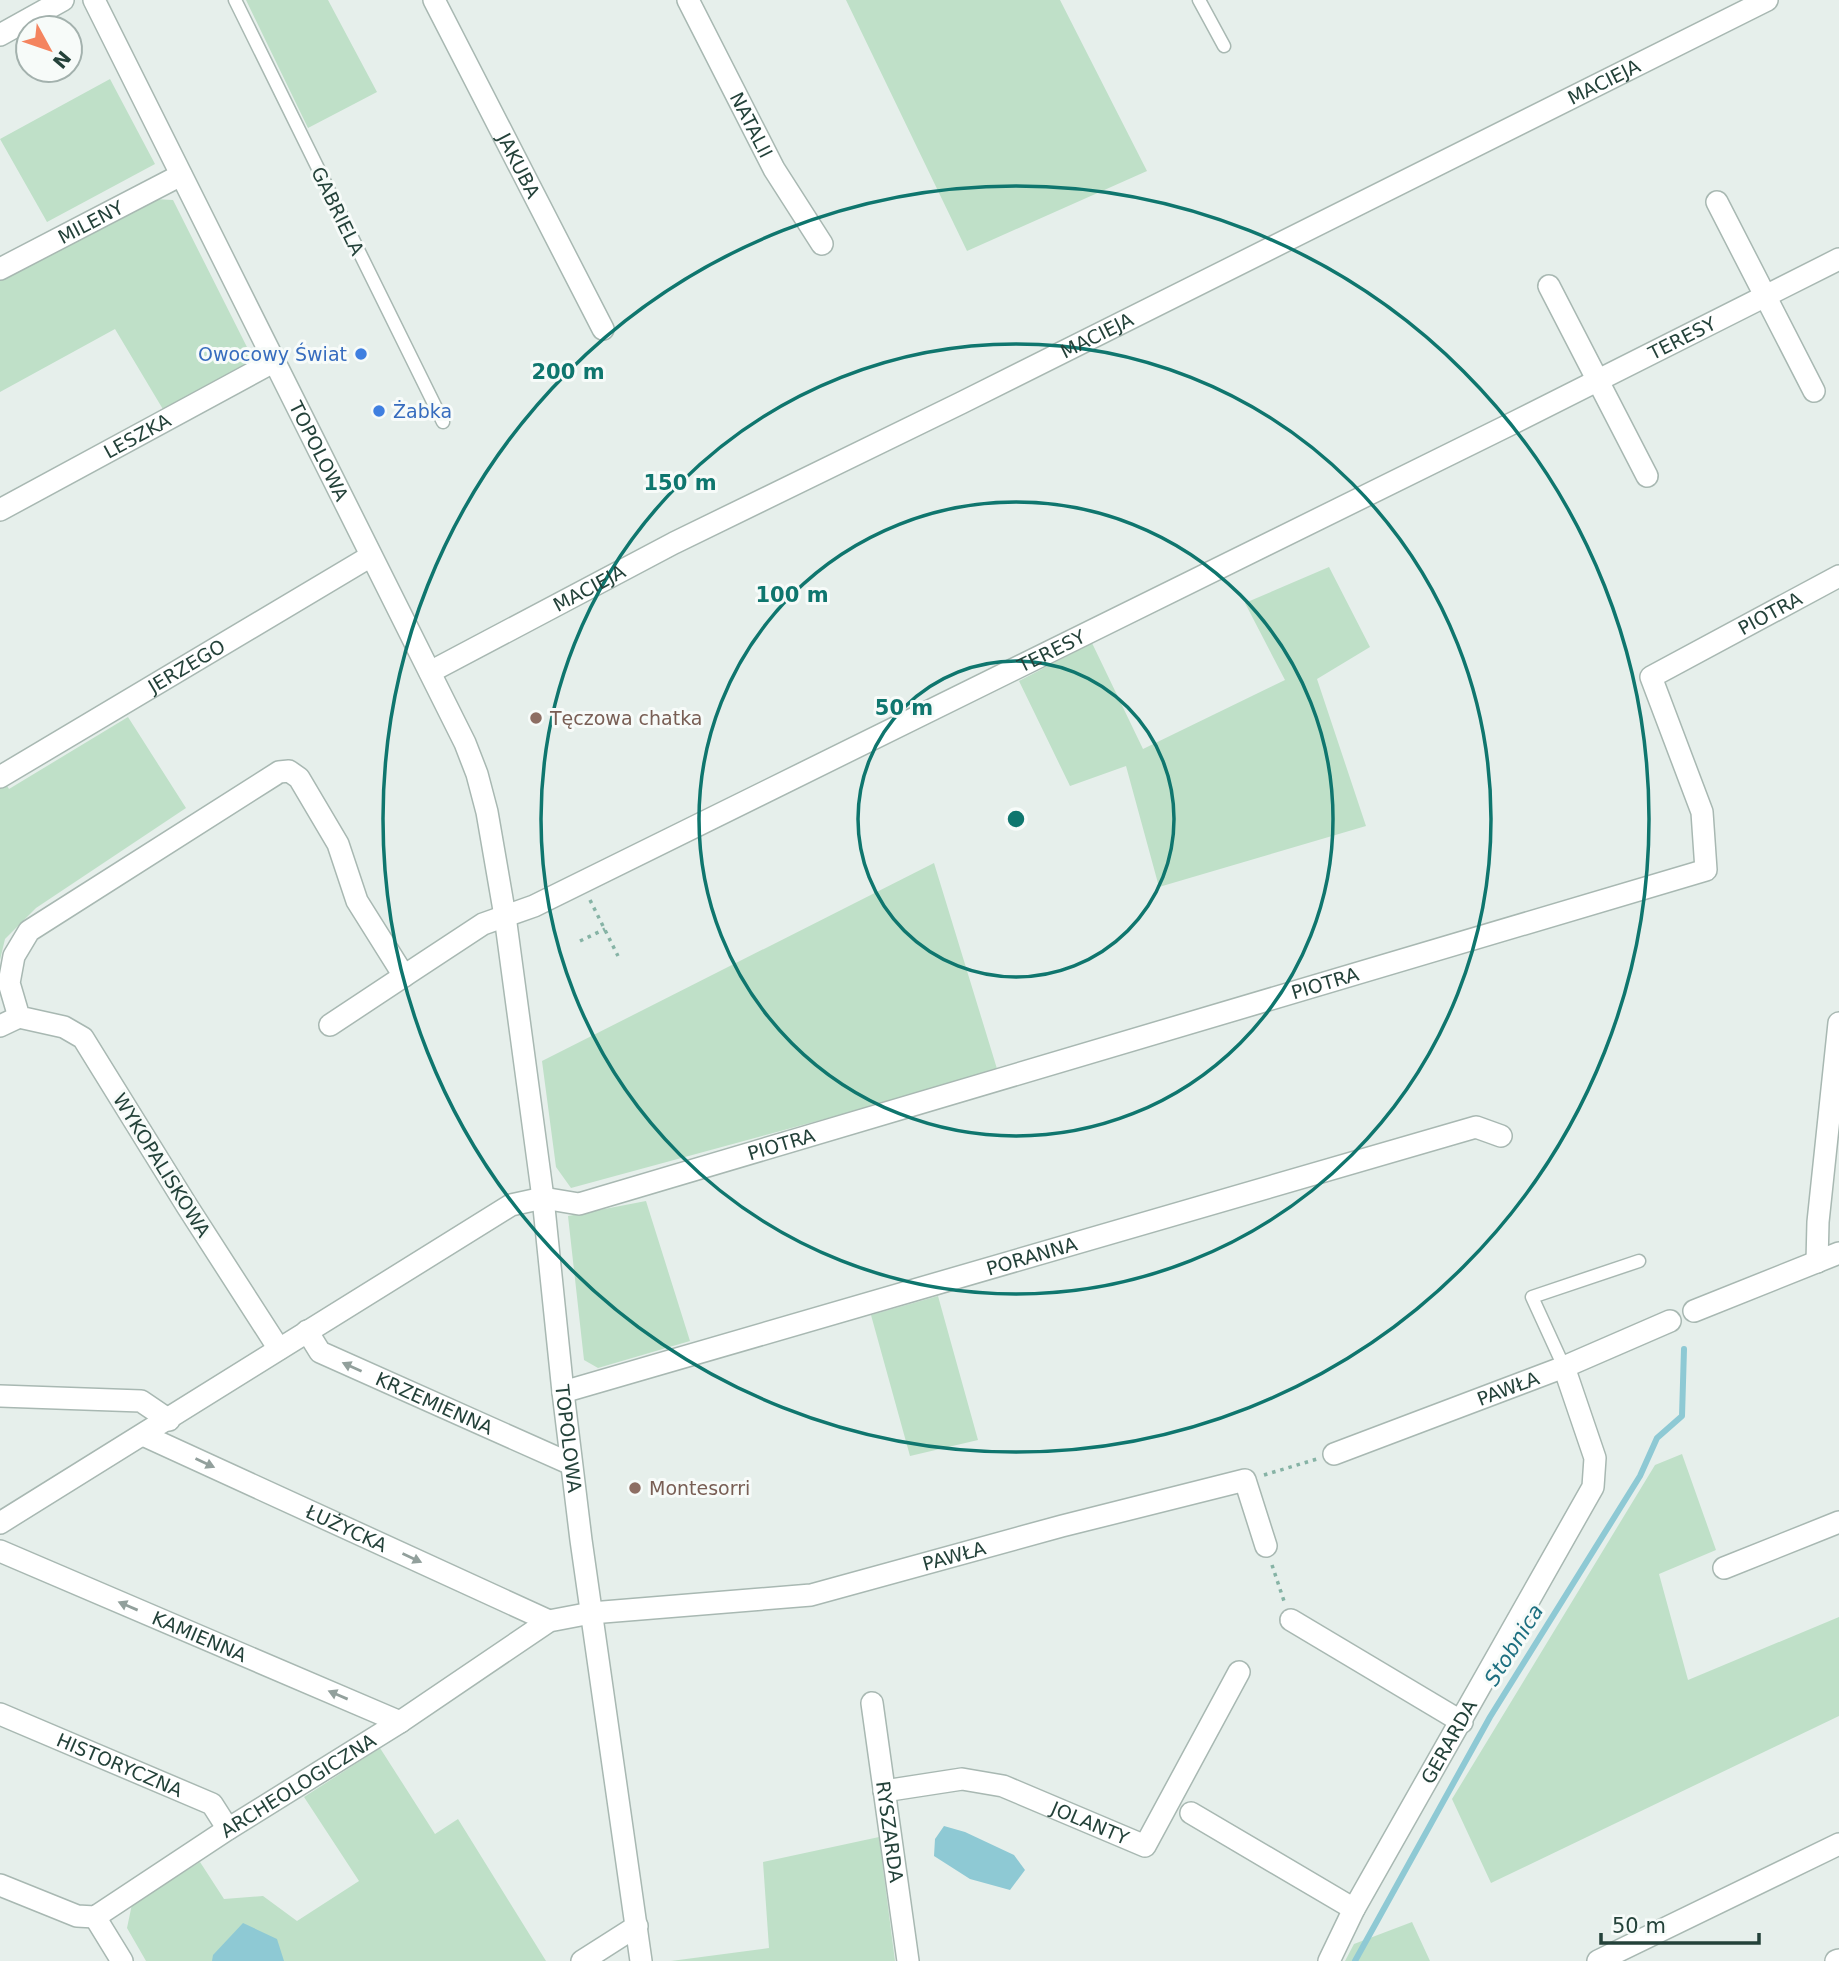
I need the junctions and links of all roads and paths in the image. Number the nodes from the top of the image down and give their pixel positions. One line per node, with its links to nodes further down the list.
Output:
1 (62, 0): 8 (street)
2 (94, 0): 10 (street, TOPOLOWA)
3 (235, 0): 21 (lane, GABRIELA)
4 (434, 0): 17 (street, JAKUBA)
5 (688, 0): 12 (street, NATALII)
6 (1199, 0): 9 (lane)
7 (1767, 0): 26 (street, MACIEJA)
8 (0, 34)
9 (1224, 46)
10 (181, 175): 14 (street, MILENY); 18 (street, TOPOLOWA)
11 (1717, 202): 16 (street)
12 (822, 244)
13 (1839, 259): 16 (street, TERESY)
14 (0, 269)
15 (1549, 286): 19 (street)
16 (1765, 296): 19 (street, TERESY); 20 (street)
17 (603, 328)
18 (275, 361): 23 (street, LESZKA); 24 (street, TOPOLOWA)
19 (1598, 380): 22 (street); 28 (street, TERESY)
20 (1814, 391)
21 (443, 422)
22 (1647, 477)
23 (0, 510)
24 (371, 556): 26 (street, TOPOLOWA); 27 (street, JERZEGO)
25 (1839, 576): 38 (street, PIOTRA)
26 (430, 672): 29 (street, TOPOLOWA)
27 (0, 777)
28 (582, 882): 29 (street, TERESY); 30 (path)
29 (505, 916): 33 (street); 38 (street, TOPOLOWA)
30 (605, 929): 31 (path); 32 (path)
31 (580, 941)
32 (618, 956)
33 (404, 976): 34 (street, WYKOPALISKOWA); 36 (street)
34 (9, 1022): 45 (street, WYKOPALISKOWA)
35 (1839, 1023): 41 (street)
36 (330, 1025)
37 (1501, 1136): 47 (street, PORANNA)
38 (544, 1198): 44 (street); 47 (street, TOPOLOWA)
39 (1839, 1253): 41 (street)
40 (1639, 1261): 46 (lane)
41 (1817, 1262): 42 (street)
42 (1694, 1311)
43 (1670, 1321): 46 (street, PAWŁA)
44 (307, 1331): 45 (street); 52 (street, KRZEMIENNA, one-way to 44)
45 (279, 1349): 49 (street)
46 (1564, 1367): 51 (street, PAWŁA); 66 (street, GERARDA)
47 (563, 1392): 52 (street, TOPOLOWA)
48 (0, 1396): 49 (street)
49 (169, 1420): 50 (street)
50 (143, 1435): 55 (street); 61 (street, ŁUŻYCKA, one-way to 61)
51 (1334, 1454): 53 (path)
52 (571, 1464): 59 (street, TOPOLOWA)
53 (1245, 1480): 56 (street); 59 (street, PAWŁA)
54 (1839, 1522): 58 (street)
55 (0, 1523)
56 (1266, 1546): 60 (path)
57 (0, 1551): 65 (street, KAMIENNA, one-way to 57)
58 (1724, 1568)
59 (592, 1613): 61 (street, ARCHEOLOGICZNA); 74 (street, TOPOLOWA)
60 (1291, 1620): 66 (street)
61 (549, 1621): 65 (street, ARCHEOLOGICZNA)
62 (1239, 1672): 67 (street, JOLANTY)
63 (872, 1703): 67 (street, RYSZARDA)
64 (0, 1714): 69 (street, HISTORYCZNA)
65 (400, 1722): 69 (street, ARCHEOLOGICZNA)
66 (1462, 1722): 72 (street, GERARDA)
67 (884, 1791): 78 (street, RYSZARDA)
68 (1191, 1814): 72 (street)
69 (228, 1829): 73 (street, ARCHEOLOGICZNA)
70 (1839, 1844): 80 (street)
71 (0, 1885): 73 (street)
72 (1354, 1909): 79 (street, GERARDA)
73 (95, 1917): 75 (street)
74 (637, 1926): 76 (street); 77 (street, TOPOLOWA)
75 (122, 1961)
76 (582, 1961)
77 (641, 1961)
78 (908, 1961)
79 (1329, 1961)
80 (1598, 1961)

